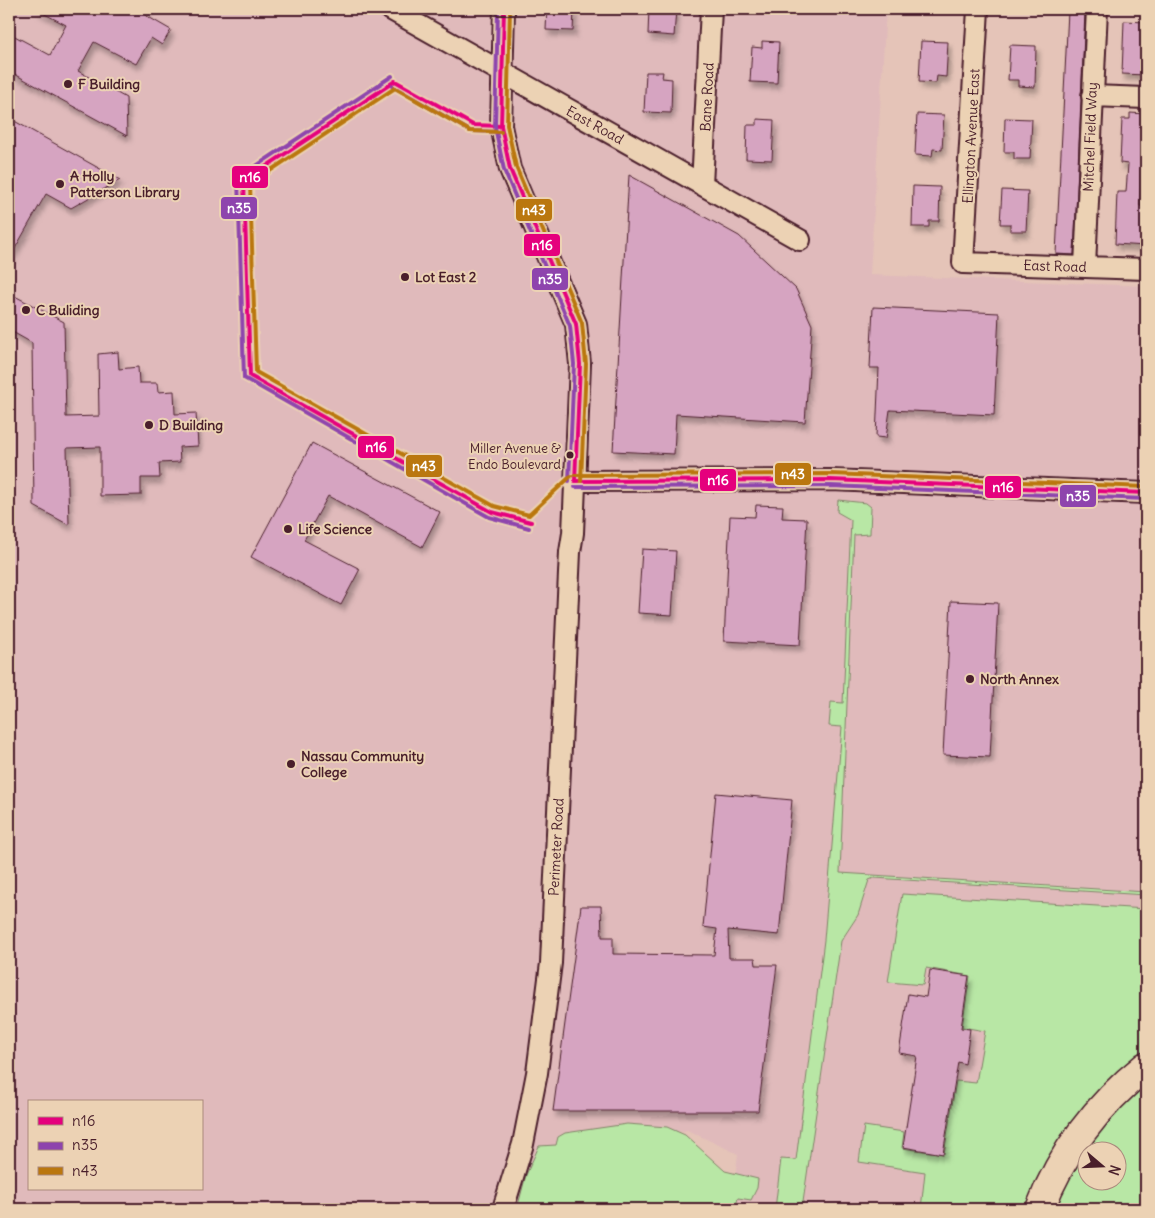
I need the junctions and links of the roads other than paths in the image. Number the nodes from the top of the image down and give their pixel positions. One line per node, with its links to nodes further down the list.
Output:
1 (391, 9): 6 (street, East Road)
2 (504, 9): 6 (street, Perimeter Road)
3 (711, 9): 9 (street, Bane Road)
4 (978, 9): 11 (street, Ellington Avenue East)
5 (1097, 9): 7 (street, Mitchel Field Way)
6 (501, 72): 9 (street, East Road); 14 (street, Perimeter Road)
7 (1092, 96): 8 (street); 12 (street, Mitchel Field Way)
8 (1146, 98)
9 (702, 185): 10 (street, East Road)
10 (800, 240)
11 (963, 263): 12 (street, East Road)
12 (1085, 266): 13 (street, East Road)
13 (1146, 268)
14 (575, 481): 15 (street); 17 (street, Perimeter Road)
15 (1146, 493)
16 (1146, 1066): 18 (highway)
17 (503, 1209)
18 (1040, 1209)

